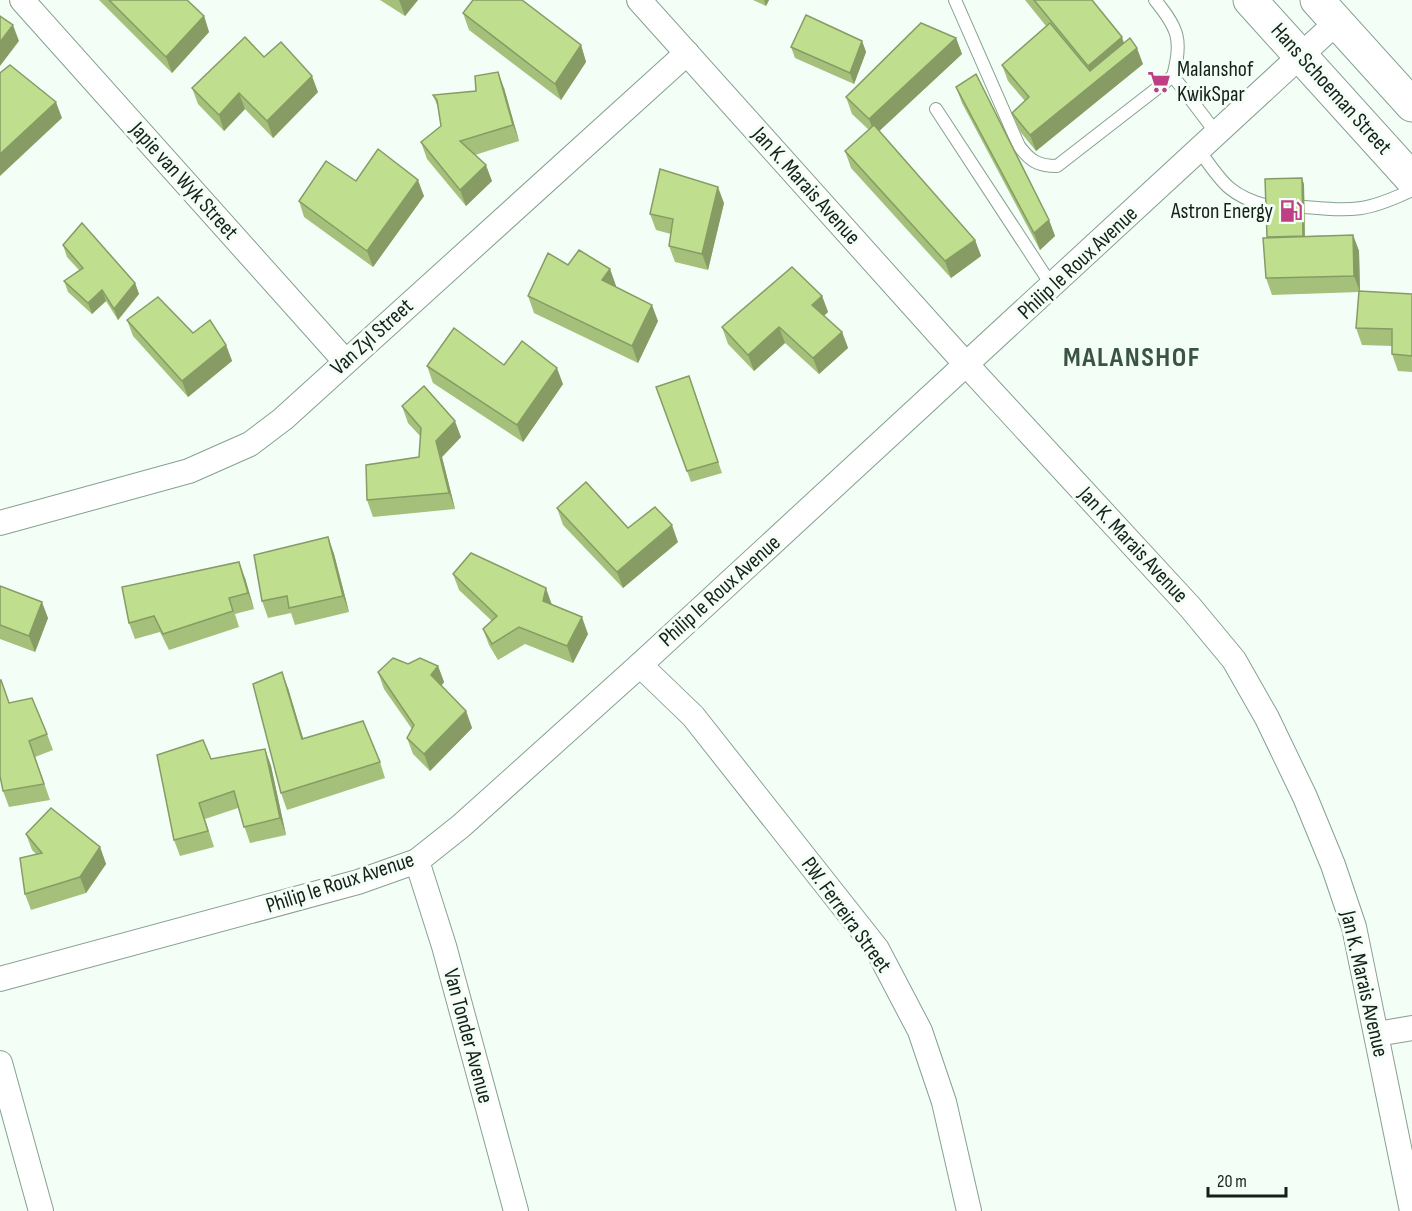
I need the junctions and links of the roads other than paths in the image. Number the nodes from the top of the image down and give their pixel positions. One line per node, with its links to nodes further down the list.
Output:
1 (22, 0): 19 (street, Japie van Wyk Street)
2 (639, 0): 7 (street, Jan K. Marais Avenue)
3 (955, 0): 9 (lane)
4 (1250, 0): 8 (main road, Hans Schoeman Street)
5 (1160, 2): 9 (lane)
6 (1327, 11): 8 (street, Philip le Roux Avenue); 10 (main road)
7 (687, 53): 19 (street, Van Zyl Street); 20 (street, Jan K. Marais Avenue)
8 (1301, 56): 12 (street, Philip le Roux Avenue); 14 (main road, Hans Schoeman Street)
9 (1173, 76): 12 (lane)
10 (1412, 105)
11 (936, 109): 18 (lane)
12 (1217, 134): 13 (street, Philip le Roux Avenue)
13 (1200, 150): 16 (lane); 18 (street, Philip le Roux Avenue)
14 (1412, 179)
15 (1412, 190): 17 (lane)
16 (1268, 206)
17 (1304, 207)
18 (1052, 286): 20 (street, Philip le Roux Avenue)
19 (345, 361): 21 (street, Van Zyl Street)
20 (967, 365): 22 (street, Philip le Roux Avenue); 26 (street, Jan K. Marais Avenue)
21 (0, 523)
22 (640, 665): 23 (street, Philip le Roux Avenue); 30 (street, P.W. Ferreira Street)
23 (417, 861): 24 (street, Philip le Roux Avenue); 29 (street, Van Tonder Avenue)
24 (0, 980)
25 (1412, 1028): 26 (street)
26 (1377, 1034): 31 (street, Jan K. Marais Avenue)
27 (0, 1063): 28 (street)
28 (41, 1211)
29 (516, 1211)
30 (969, 1211)
31 (1412, 1211)

